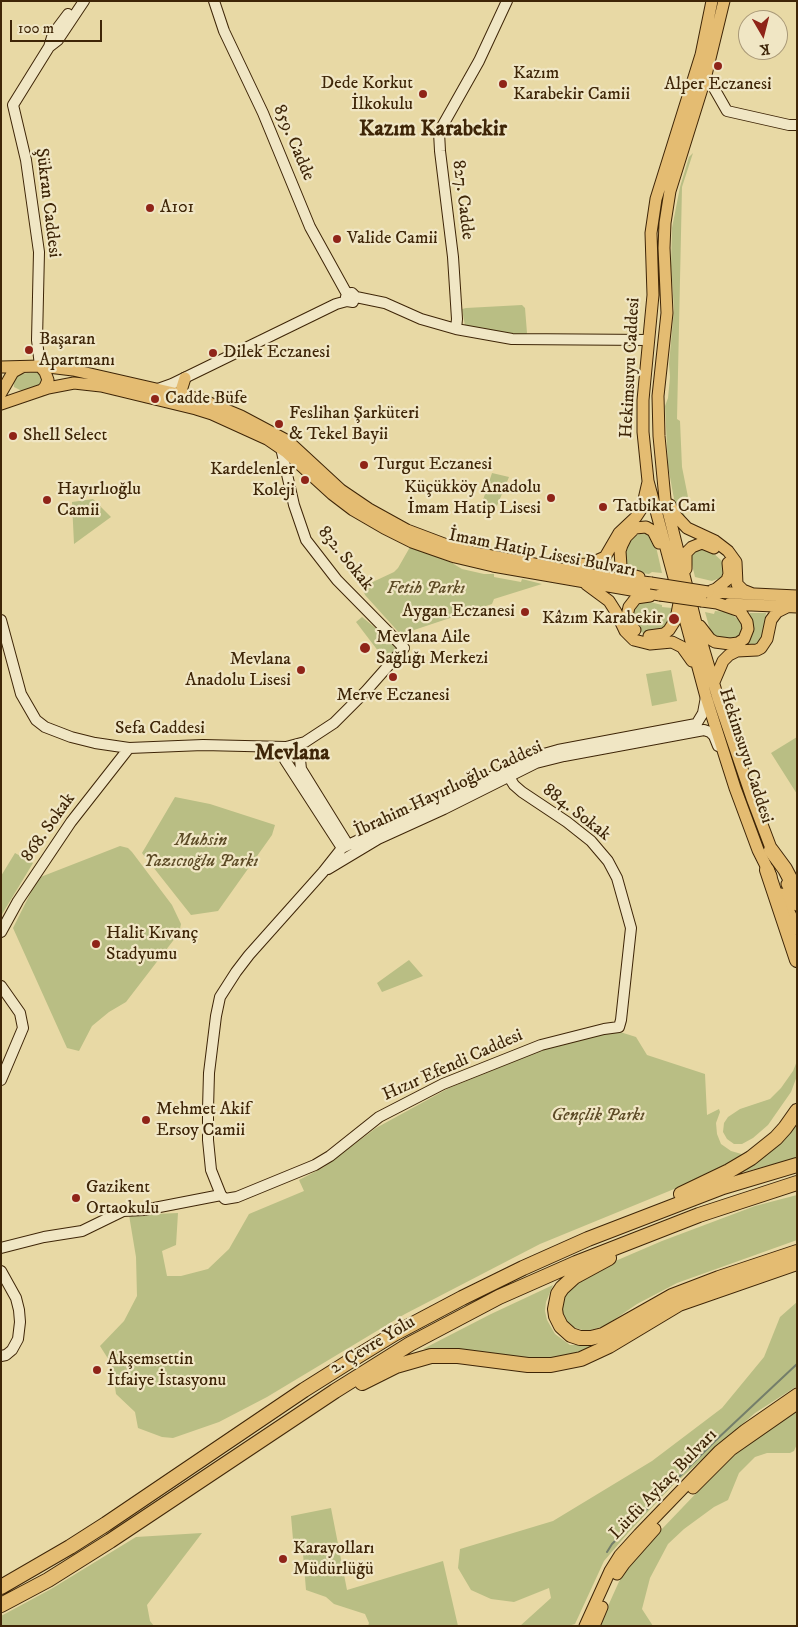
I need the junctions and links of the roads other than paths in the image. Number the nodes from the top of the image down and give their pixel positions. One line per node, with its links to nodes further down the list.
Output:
1 (76, 1): 7 (street)
2 (84, 1): 7 (street)
3 (214, 1): 10 (street, 859. Cadde)
4 (507, 1): 11 (street, 827. Cadde)
5 (712, 1): 8 (main road, Hekimsuyu Caddesi)
6 (724, 1): 8 (main road, Hekimsuyu Caddesi)
7 (73, 13): 14 (street, Şükran Caddesi)
8 (700, 77): 9 (street); 12 (main road, Hekimsuyu Caddesi); 28 (main road, Hekimsuyu Caddesi)
9 (797, 125)
10 (350, 297): 11 (street); 18 (street)
11 (456, 330): 12 (street)
12 (649, 340): 27 (main road, Hekimsuyu Caddesi)
13 (24, 366): 14 (main road); 15 (main road); 17 (main road)
14 (40, 366): 16 (main road, İmam Hatip Lisesi Bulvarı); 21 (main road)
15 (1, 367)
16 (73, 370): 19 (main road); 20 (main road, İmam Hatip Lisesi Bulvarı)
17 (9, 378): 22 (main road); 24 (main road)
18 (185, 378): 20 (street); 23 (main road)
19 (66, 384): 21 (main road, İmam Hatip Lisesi Bulvarı); 26 (main road, İmam Hatip Lisesi Bulvarı)
20 (158, 389): 23 (main road, İmam Hatip Lisesi Bulvarı)
21 (42, 390): 24 (main road)
22 (1, 393)
23 (180, 394): 29 (main road, İmam Hatip Lisesi Bulvarı)
24 (24, 396): 25 (main road)
25 (1, 404)
26 (281, 448): 29 (main road, İmam Hatip Lisesi Bulvarı); 47 (street, 832. Sokak)
27 (648, 481): 30 (main road); 31 (main road, Hekimsuyu Caddesi)
28 (665, 489): 32 (main road, Hekimsuyu Caddesi); 35 (main road)
29 (402, 532): 30 (main road, İmam Hatip Lisesi Bulvarı); 33 (main road, İmam Hatip Lisesi Bulvarı)
30 (550, 567): 34 (main road, İmam Hatip Lisesi Bulvarı)
31 (671, 569): 34 (main road); 39 (main road, Hekimsuyu Caddesi)
32 (684, 578): 37 (main road); 43 (main road, Hekimsuyu Caddesi)
33 (580, 581): 36 (main road, İmam Hatip Lisesi Bulvarı); 44 (main road)
34 (651, 583): 37 (main road, bridge)
35 (752, 594): 37 (main road); 38 (main road)
36 (660, 595): 37 (main road, İmam Hatip Lisesi Bulvarı, bridge); 39 (main road)
37 (705, 596): 40 (main road)
38 (797, 596)
39 (680, 601): 44 (main road, Hekimsuyu Caddesi)
40 (717, 603): 41 (main road); 43 (main road)
41 (792, 607): 45 (main road)
42 (1, 620): 49 (street, Sefa Caddesi)
43 (696, 623): 45 (main road, Hekimsuyu Caddesi)
44 (699, 670): 46 (main road, Hekimsuyu Caddesi)
45 (714, 684): 56 (main road, Hekimsuyu Caddesi)
46 (706, 697): 48 (street); 51 (main road, Hekimsuyu Caddesi)
47 (334, 723): 50 (street); 52 (street)
48 (695, 728): 51 (street, İbrahim Hayırlıoğlu Caddesi); 53 (street, İbrahim Hayırlıoğlu Caddesi)
49 (129, 748): 50 (street, Sefa Caddesi); 61 (street, 868. Sokak)
50 (286, 752): 52 (street); 52 (street, Sefa Caddesi); 55 (street)
51 (723, 752): 57 (main road, Hekimsuyu Caddesi)
52 (300, 757): 55 (street)
53 (535, 760): 54 (street, İbrahim Hayırlıoğlu Caddesi); 55 (street, İbrahim Hayırlıoğlu Caddesi)
54 (509, 777): 55 (street, İbrahim Hayırlıoğlu Caddesi); 64 (street, 884. Sokak)
55 (347, 849): 69 (street)
56 (771, 850): 58 (highway); 59 (main road, Hekimsuyu Caddesi)
57 (768, 870): 60 (main road, Hekimsuyu Caddesi); 62 (highway)
58 (797, 892)
59 (797, 905)
60 (797, 929)
61 (1, 932)
62 (797, 960)
63 (1, 986): 65 (street)
64 (619, 1027): 69 (street, Hızır Efendi Caddesi)
65 (1, 1080)
66 (797, 1111): 71 (highway)
67 (797, 1165): 71 (highway, 2. Çevre Yolu)
68 (797, 1184): 70 (highway, 2. Çevre Yolu)
69 (221, 1195): 72 (street, Hızır Efendi Caddesi)
70 (670, 1225): 73 (highway); 79 (highway, 2. Çevre Yolu)
71 (618, 1227): 80 (highway, 2. Çevre Yolu)
72 (1, 1248)
73 (797, 1252)
74 (797, 1263): 79 (highway)
75 (1, 1271): 76 (street)
76 (1, 1356)
77 (797, 1394): 82 (main road, Lütfü Aykaç Bulvarı)
78 (797, 1404): 83 (main road, Lütfü Aykaç Bulvarı)
79 (270, 1435): 81 (highway, 2. Çevre Yolu)
80 (1, 1586)
81 (1, 1605)
82 (585, 1626)
83 (594, 1626)

